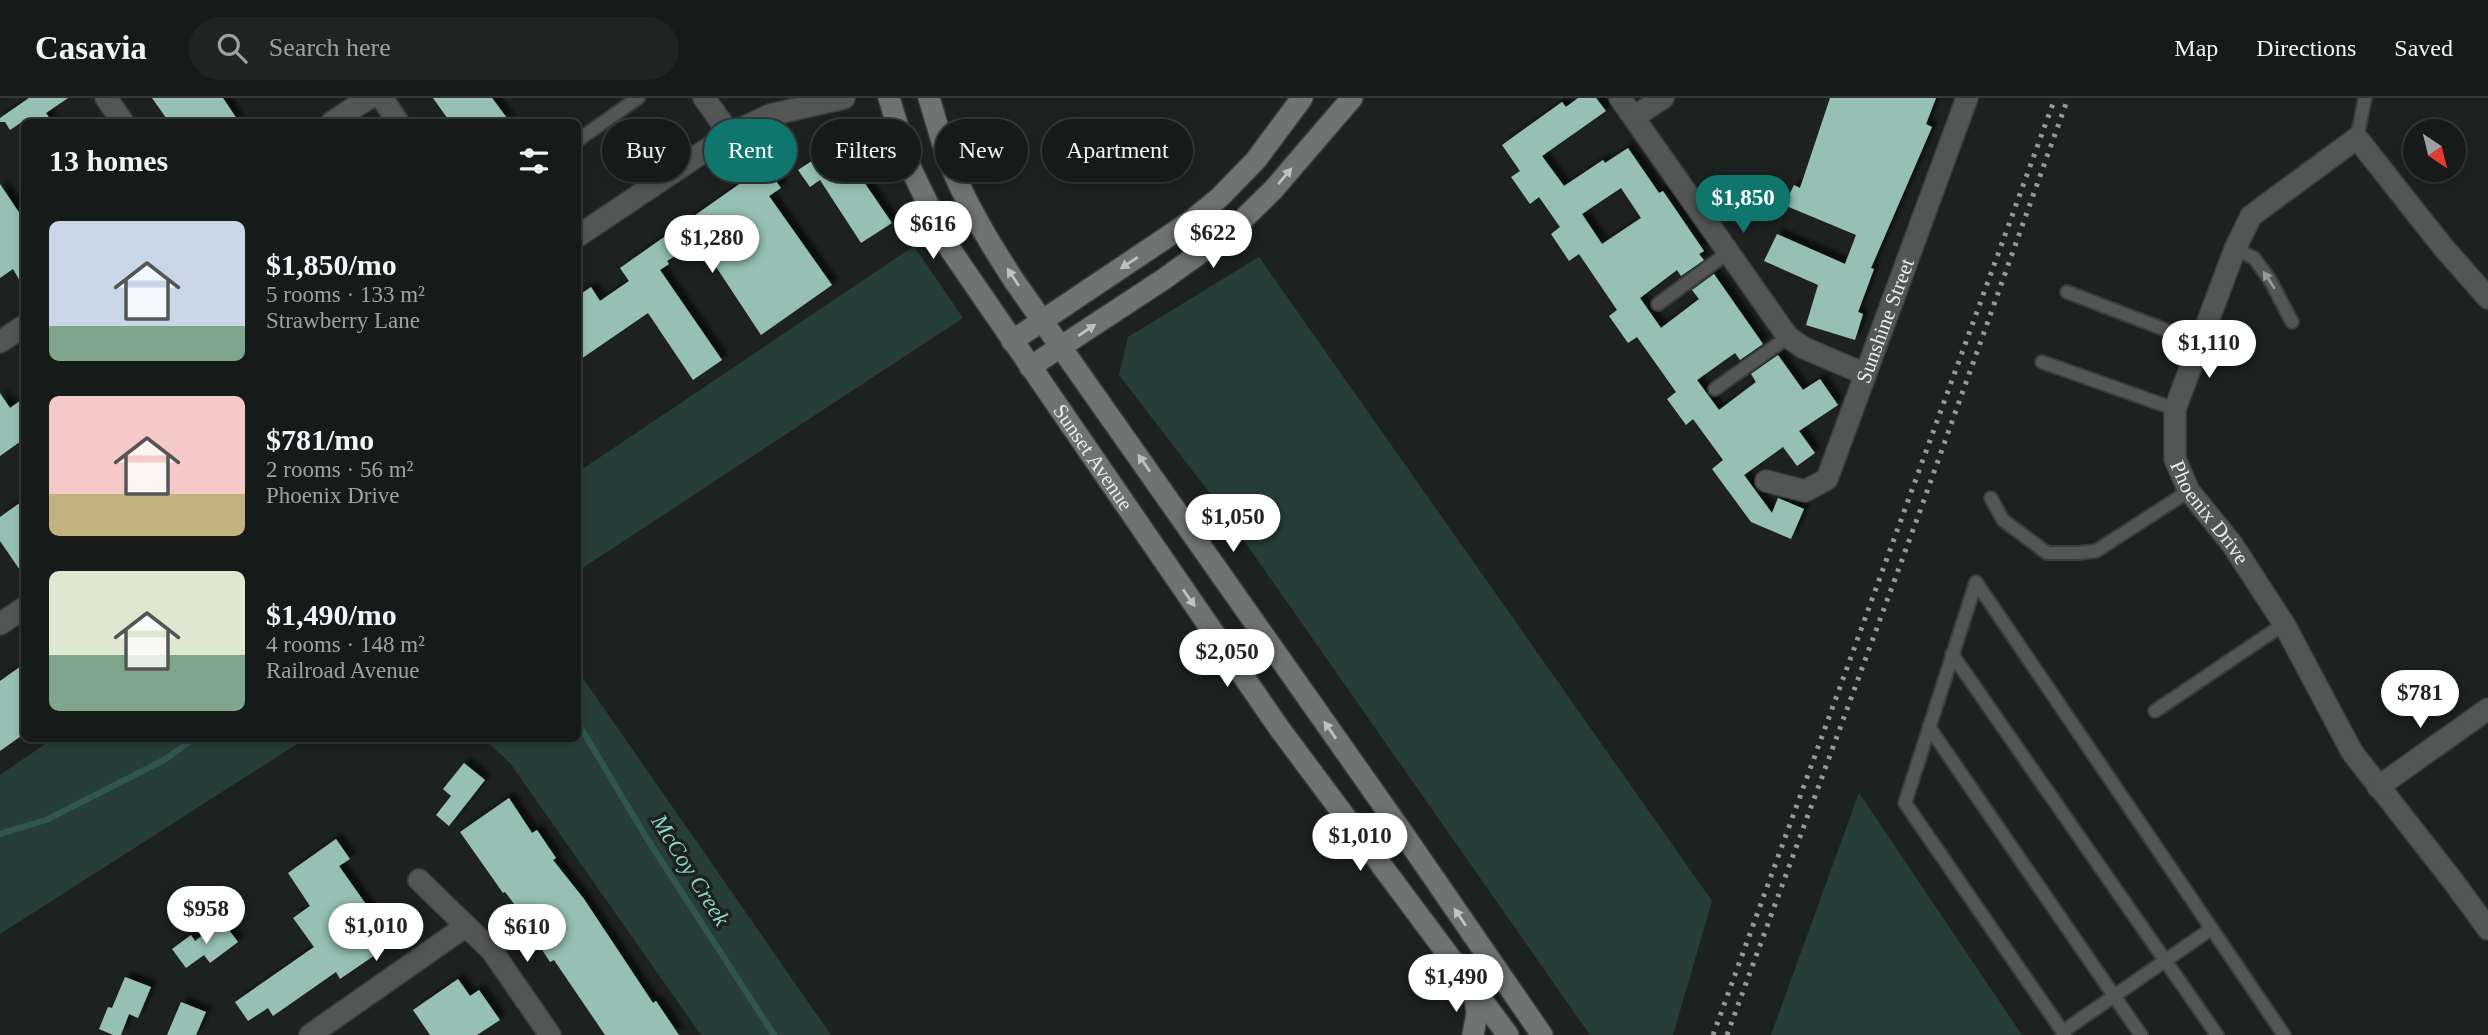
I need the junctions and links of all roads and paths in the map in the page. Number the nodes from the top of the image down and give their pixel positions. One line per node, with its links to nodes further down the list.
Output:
1 (106, 98): 16 (street)
2 (369, 98): 17 (street)
3 (382, 98): 18 (street)
4 (638, 98): 21 (lane)
5 (704, 98): 19 (street)
6 (844, 98): 20 (street)
7 (889, 98): 34 (main road, Sunset Avenue)
8 (929, 98): 30 (main road, Sunset Avenue, one-way to 8)
9 (1303, 98): 30 (main road, one-way to 30)
10 (1352, 98): 37 (main road, one-way to 10)
11 (1620, 98): 15 (street)
12 (1663, 98): 15 (street)
13 (1967, 98): 40 (street, Sunshine Street)
14 (2365, 98): 22 (lane)
15 (1634, 117): 26 (street)
16 (120, 119)
17 (337, 119)
18 (396, 119)
19 (719, 119)
20 (762, 119)
21 (581, 138)
22 (2357, 138): 25 (street, Phoenix Drive); 28 (street)
23 (704, 151): 24 (street)
24 (581, 234)
25 (2235, 248): 31 (lane, one-way to 25); 36 (street, Phoenix Drive)
26 (1729, 252): 29 (lane); 33 (street)
27 (2067, 292): 36 (lane)
28 (2488, 298)
29 (1658, 304)
30 (1042, 320): 34 (main road); 37 (main road, Sunset Avenue)
31 (2292, 322)
32 (21, 328): 35 (street)
33 (1788, 337): 40 (street); 41 (lane)
34 (1012, 341): 39 (main road, Sunset Avenue)
35 (0, 342)
36 (2200, 343): 42 (street, Phoenix Drive)
37 (1061, 347): 39 (main road); 61 (main road, Sunset Avenue, one-way to 37)
38 (2042, 362): 42 (lane)
39 (1030, 367): 59 (main road, Sunset Avenue, one-way to 59)
40 (1865, 374): 43 (street, Sunshine Street)
41 (1715, 389)
42 (2175, 409): 44 (street, Phoenix Drive)
43 (1766, 481)
44 (2189, 491): 45 (lane); 48 (street, Phoenix Drive)
45 (1990, 498)
46 (21, 610): 47 (street)
47 (0, 624)
48 (2284, 624): 51 (lane); 53 (street, Phoenix Drive)
49 (1952, 654): 52 (lane); 56 (lane); 58 (lane)
50 (2488, 709): 53 (street)
51 (2155, 711)
52 (1929, 727): 60 (lane); 63 (lane)
53 (2378, 787): 57 (street, Phoenix Drive)
54 (419, 880): 55 (street)
55 (466, 926): 64 (street); 65 (street)
56 (2211, 929): 58 (lane); 70 (lane)
57 (2488, 929)
58 (2166, 962): 60 (lane); 69 (lane)
59 (1474, 993): 62 (main road, Sunset Avenue); 66 (main road)
60 (2115, 997): 63 (lane); 68 (lane)
61 (1526, 1014): 62 (main road); 67 (main road, Sunset Avenue)
62 (1502, 1033)
63 (2064, 1033)
64 (310, 1035)
65 (550, 1035)
66 (1473, 1035)
67 (1542, 1035)
68 (2141, 1035)
69 (2217, 1035)
70 (2284, 1035)

